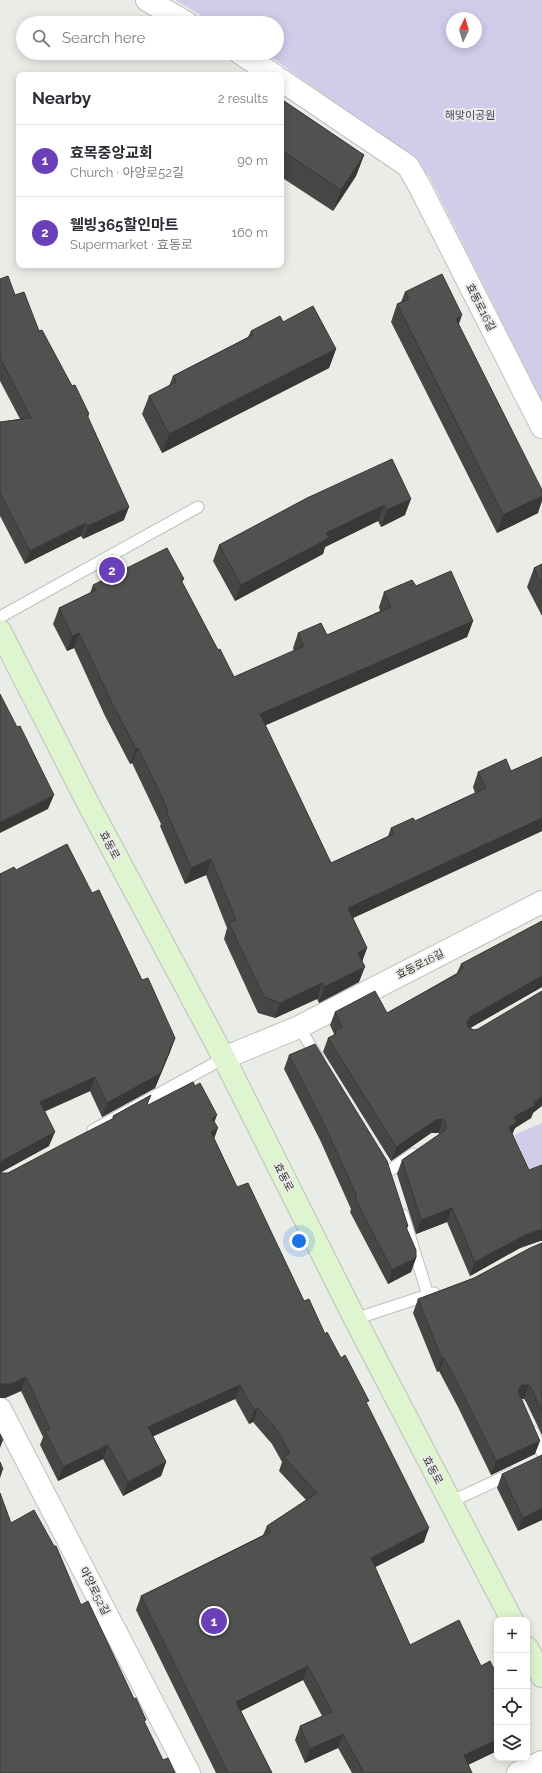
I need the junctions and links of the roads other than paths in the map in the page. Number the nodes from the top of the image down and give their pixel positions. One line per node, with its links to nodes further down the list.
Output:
1 (146, 0): 2 (street)
2 (175, 16)
3 (251, 60): 4 (street)
4 (269, 72)
5 (284, 82): 6 (street, 효동로16길)
6 (542, 427)
7 (198, 507): 8 (lane)
8 (0, 617)
9 (0, 631): 12 (main road, 효동로)
10 (542, 902): 11 (street, 효동로16길)
11 (299, 1027): 12 (street, 효동로16길); 13 (lane)
12 (224, 1058): 14 (lane); 20 (main road, 효동로)
13 (323, 1066)
14 (84, 1135)
15 (423, 1147): 16 (lane)
16 (388, 1171)
17 (400, 1207): 19 (lane)
18 (443, 1291): 19 (lane)
19 (428, 1295): 20 (lane)
20 (355, 1319): 25 (main road, 효동로)
21 (0, 1411): 30 (street, 아양로52길)
22 (529, 1425): 23 (lane)
23 (542, 1452)
24 (521, 1469): 25 (lane)
25 (450, 1502): 26 (main road, 효동로)
26 (510, 1617)
27 (530, 1653): 28 (main road)
28 (542, 1676)
29 (542, 1762): 31 (street)
30 (189, 1773)
31 (518, 1773)

